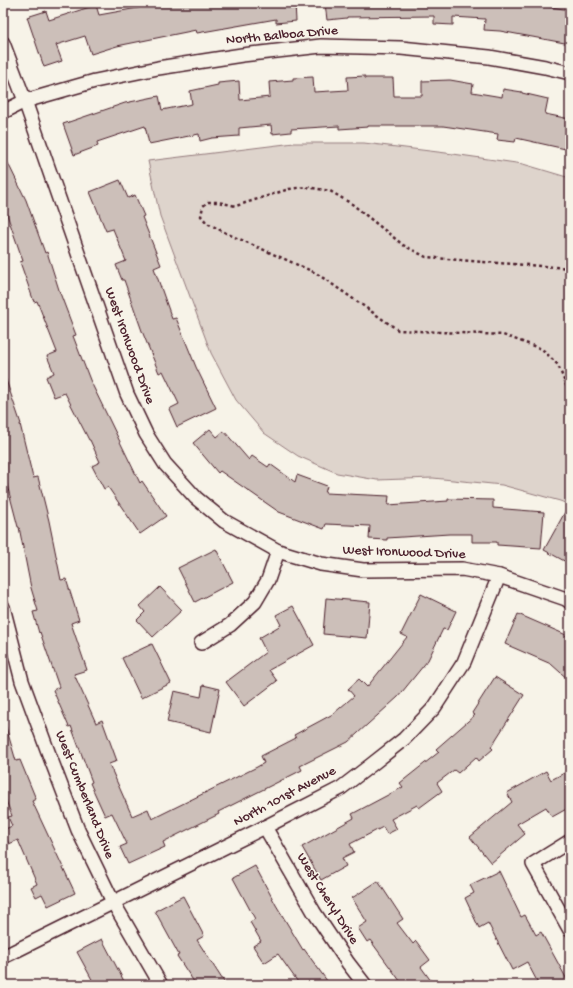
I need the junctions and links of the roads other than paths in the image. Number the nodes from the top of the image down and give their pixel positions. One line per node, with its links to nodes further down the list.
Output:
1 (3, 43): 3 (street, West Ironwood Drive)
2 (570, 73): 3 (street, North Balboa Drive)
3 (25, 101): 4 (street, North Balboa Drive); 5 (street, West Ironwood Drive)
4 (3, 112)
5 (278, 552): 6 (street, West Ironwood Drive); 9 (street)
6 (499, 576): 7 (street, West Ironwood Drive); 10 (street, North 101st Avenue)
7 (570, 602)
8 (3, 607): 12 (street, West Cumberland Drive)
9 (201, 643)
10 (265, 827): 12 (street, North 101st Avenue); 16 (street, West Cheryl Drive)
11 (570, 841): 13 (street)
12 (112, 902): 14 (street, North 101st Avenue); 15 (street, West Cumberland Drive)
13 (570, 930)
14 (3, 957)
15 (161, 985)
16 (365, 985)

